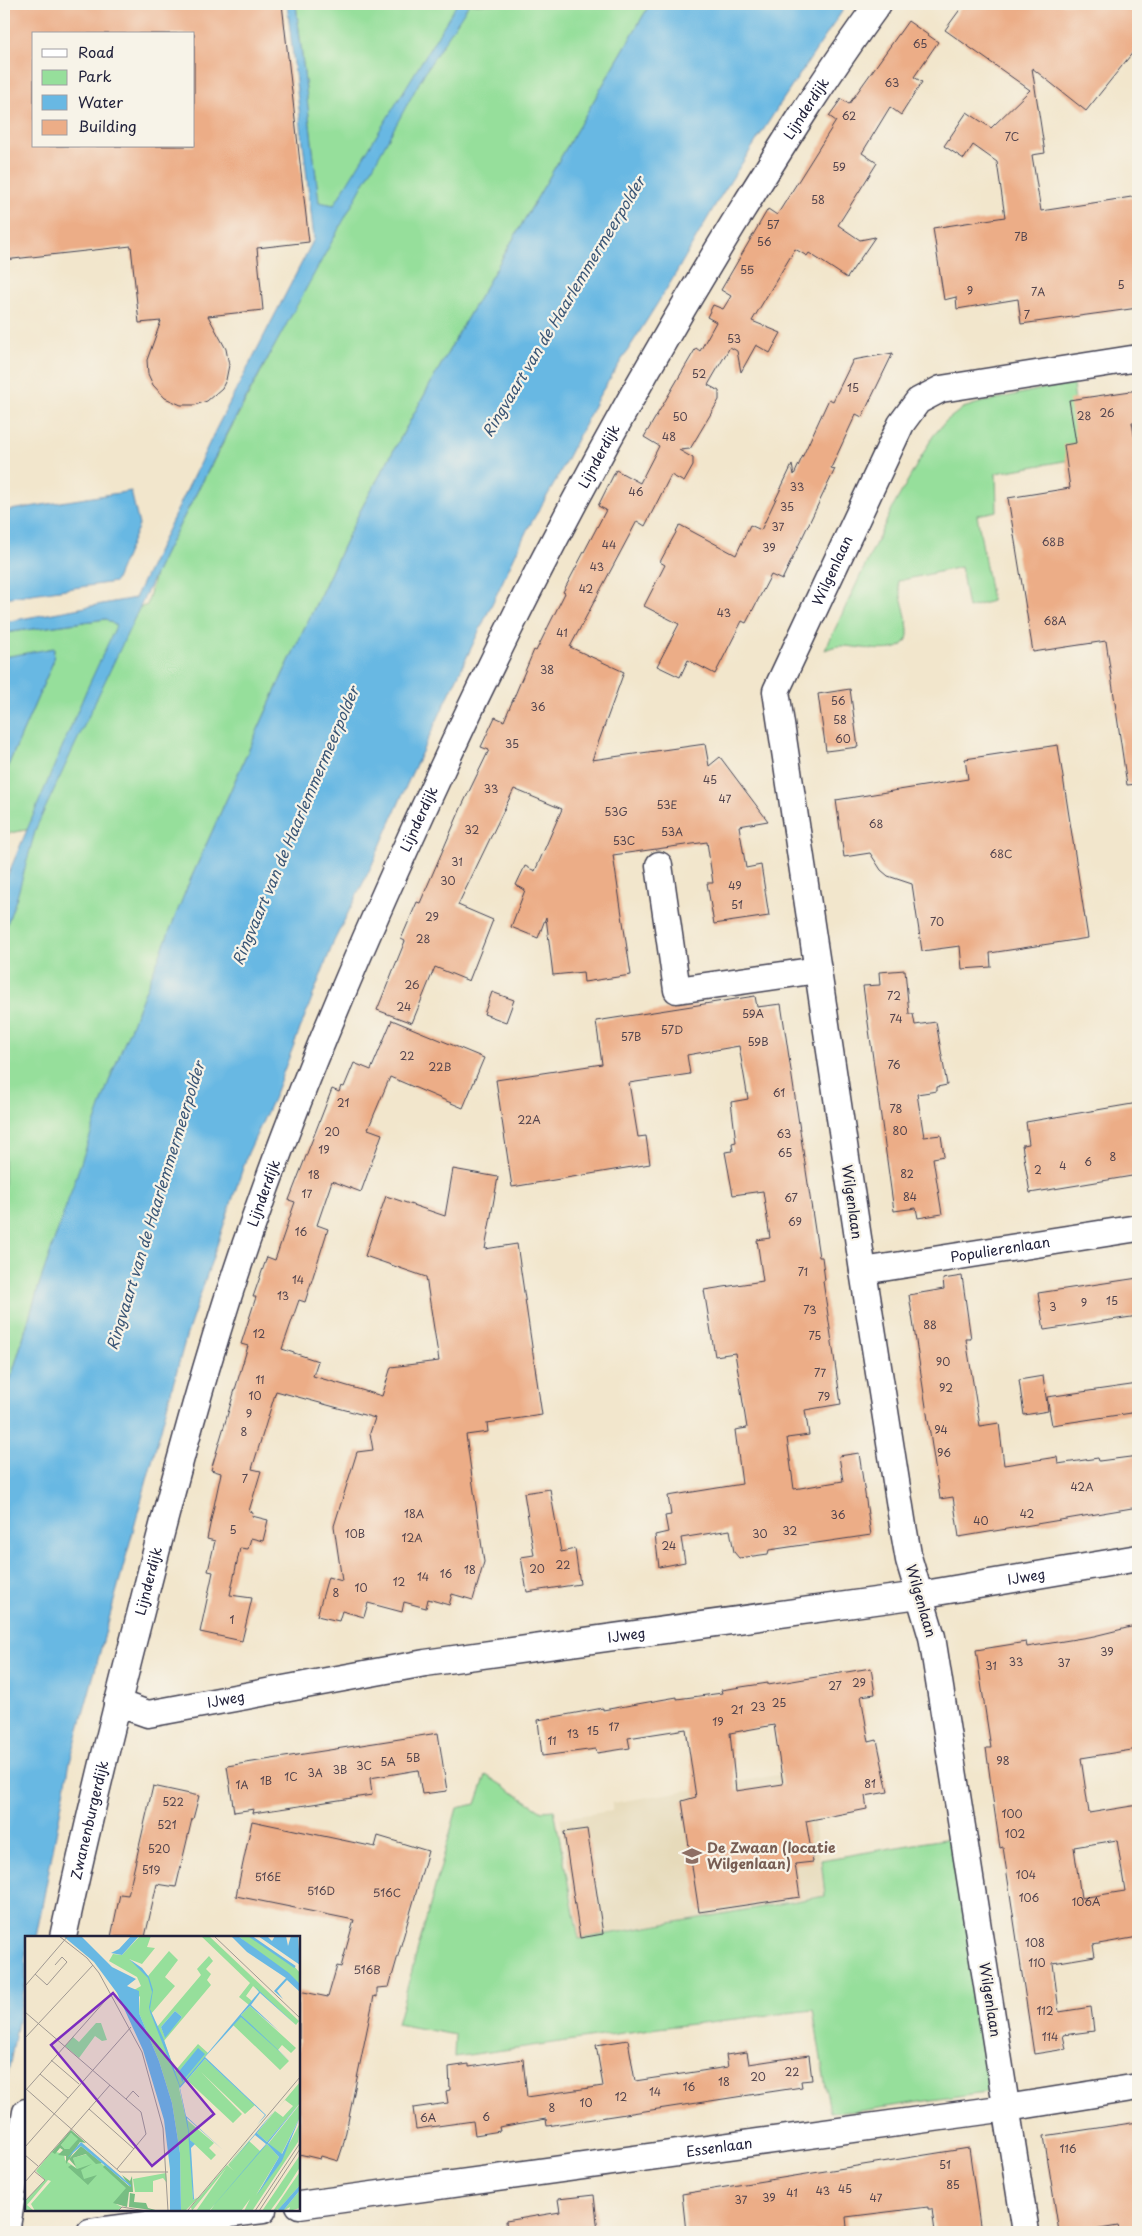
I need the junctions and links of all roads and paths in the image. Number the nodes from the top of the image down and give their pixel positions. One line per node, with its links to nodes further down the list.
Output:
1 (878, 4): 9 (street, Lijnderdijk)
2 (1138, 358): 4 (street, Wilgenlaan)
3 (659, 865): 4 (street)
4 (818, 970): 6 (street, Wilgenlaan)
5 (1138, 1228): 6 (street, Populierenlaan)
6 (862, 1271): 8 (street, Wilgenlaan)
7 (1138, 1558): 8 (street, IJweg)
8 (919, 1595): 9 (street, IJweg); 12 (street, Wilgenlaan)
9 (117, 1703): 10 (street, Zwanenburgerdijk)
10 (63, 1936)
11 (1138, 2087): 12 (street, Essenlaan)
12 (1007, 2108): 14 (street, Essenlaan); 18 (street, Wilgenlaan)
13 (25, 2118): 16 (street)
14 (300, 2205)
15 (255, 2211): 17 (street)
16 (6, 2232)
17 (90, 2232)
18 (1026, 2232)

